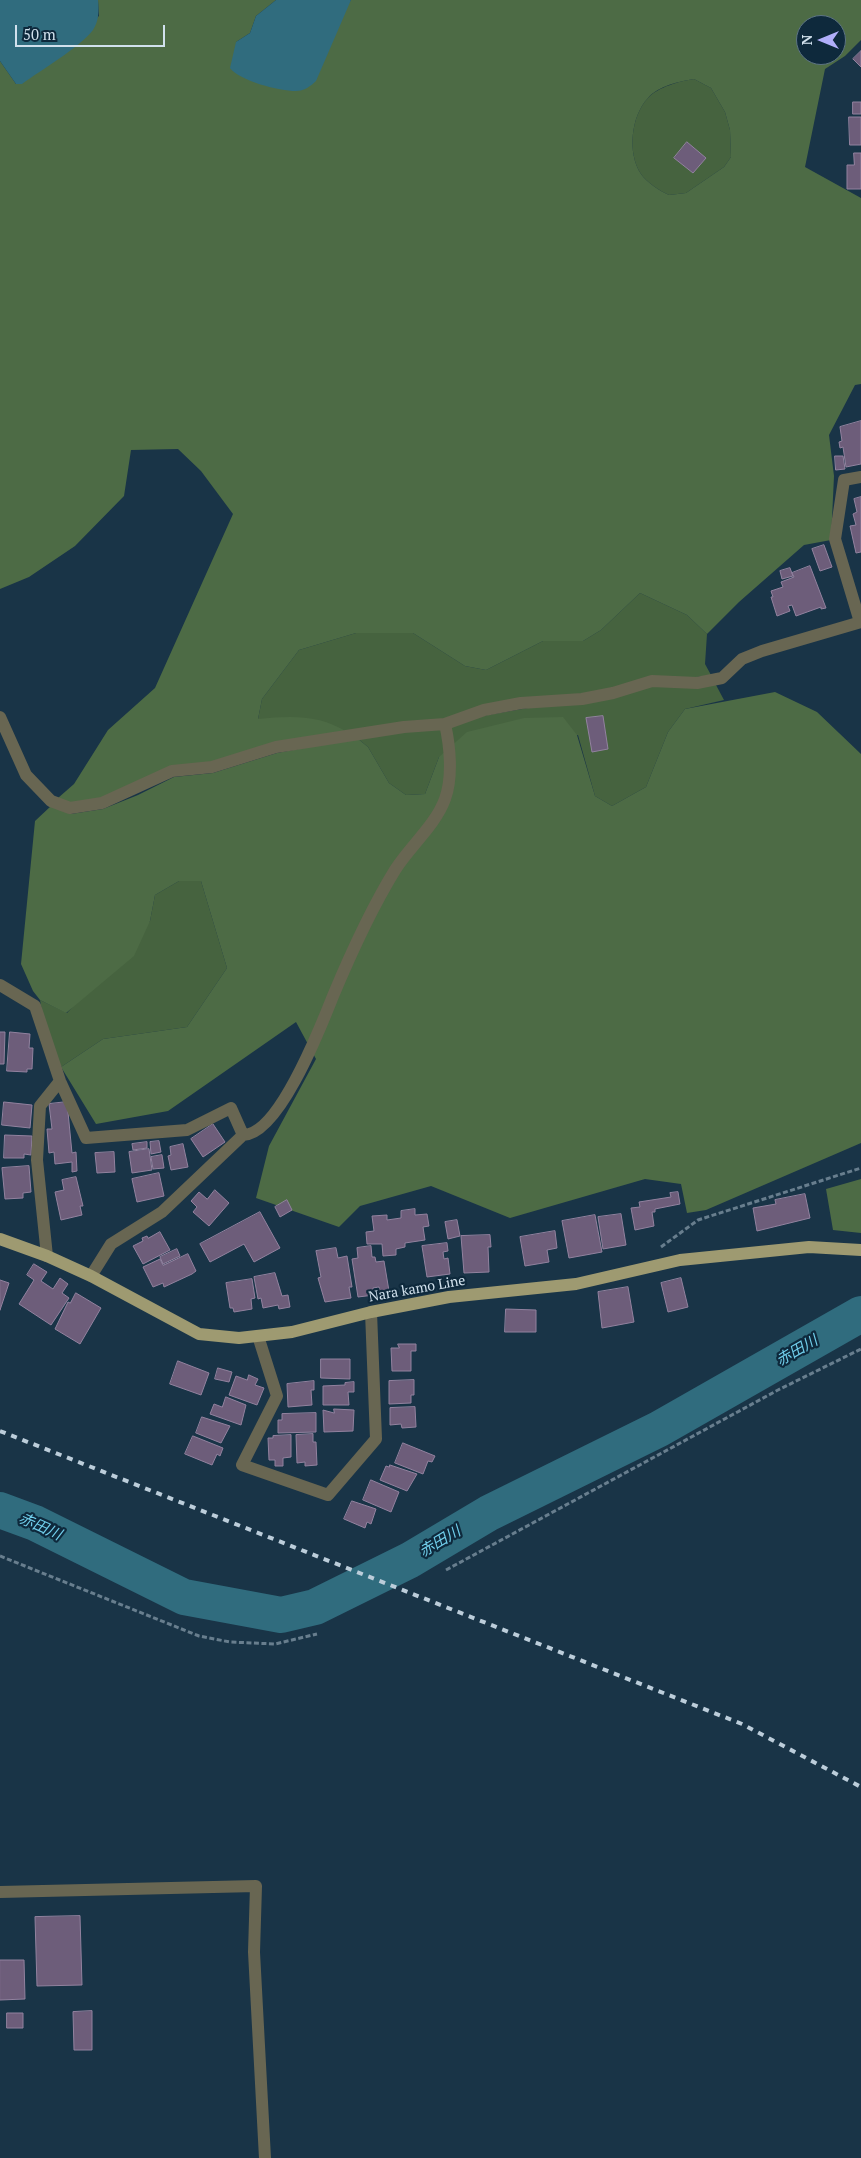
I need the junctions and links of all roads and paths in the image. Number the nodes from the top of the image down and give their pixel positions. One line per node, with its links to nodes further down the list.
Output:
1 (861, 477): 2 (street)
2 (861, 622): 4 (street)
3 (0, 717): 4 (street)
4 (446, 724): 7 (street)
5 (0, 984): 6 (street)
6 (60, 1081): 7 (street); 12 (street)
7 (243, 1135): 13 (street)
8 (861, 1168): 11 (path)
9 (0, 1239): 12 (main road, Nara kamo Line)
10 (861, 1250): 14 (main road, Nara kamo Line)
11 (654, 1251)
12 (48, 1256): 13 (main road, Nara kamo Line)
13 (91, 1276): 15 (main road, Nara kamo Line)
14 (371, 1312): 15 (main road, Nara kamo Line); 15 (street)
15 (258, 1336)
16 (861, 1349): 17 (path)
17 (854, 1352): 18 (path); 20 (path)
18 (861, 1354)
19 (0, 1556): 21 (path)
20 (446, 1570)
21 (317, 1634)
22 (0, 1892): 23 (street)
23 (265, 2158)

